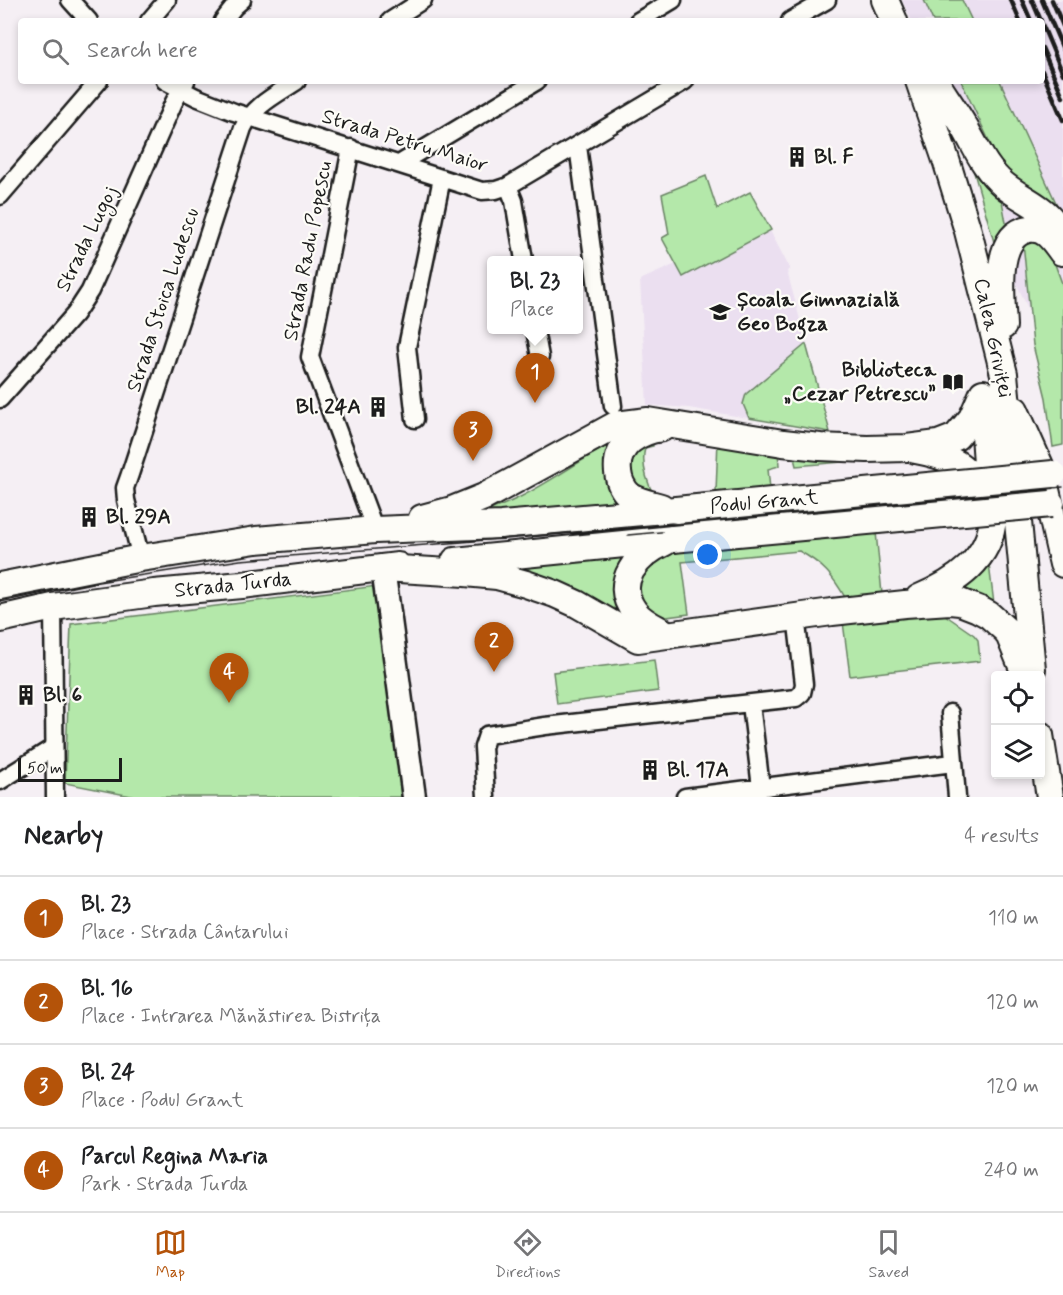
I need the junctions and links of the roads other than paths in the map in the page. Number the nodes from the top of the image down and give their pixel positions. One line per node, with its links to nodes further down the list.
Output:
1 (70, 0): 7 (street)
2 (167, 0): 8 (street)
3 (242, 0): 9 (street)
4 (423, 0): 10 (street)
5 (673, 0): 11 (street)
6 (827, 0): 12 (street)
7 (85, 18)
8 (152, 18)
9 (225, 18)
10 (395, 18)
11 (643, 18)
12 (795, 18)
13 (96, 84): 26 (street)
14 (292, 84): 20 (street, Strada Stoica Ludescu)
15 (532, 84): 23 (street)
16 (680, 84): 21 (street, Strada Petru Maior)
17 (920, 84): 32 (main road, Calea Griviței)
18 (937, 84): 27 (main road)
19 (183, 86): 20 (street, Strada Petru Maior); 33 (street, Strada Lugoj)
20 (249, 116): 22 (street, Strada Petru Maior); 45 (street, Strada Stoica Ludescu)
21 (578, 146): 25 (street, Strada Petru Maior); 34 (street)
22 (351, 148): 23 (street, Strada Petru Maior); 43 (street, Strada Radu Popescu)
23 (399, 164): 24 (street, Strada Petru Maior)
24 (442, 178): 25 (street, Strada Petru Maior); 35 (street)
25 (508, 186): 29 (street)
26 (0, 196)
27 (1063, 242)
28 (1063, 254): 32 (main road)
29 (523, 256)
30 (537, 334): 31 (street)
31 (540, 357)
32 (998, 387): 37 (main road); 41 (main road); 47 (main road); 54 (main road, Calea Griviței)
33 (0, 399)
34 (613, 406)
35 (415, 419)
36 (680, 426): 37 (main road); 40 (main road); 43 (main road)
37 (907, 448): 41 (main road)
38 (1060, 473): 40 (main road, Podul Grant, bridge)
39 (1059, 504): 44 (main road, Podul Grant, bridge)
40 (676, 510): 42 (main road, Podul Grant)
41 (993, 517): 50 (main road); 54 (main road)
42 (465, 526): 43 (main road, Strada Turda)
43 (375, 530): 45 (main road, Strada Turda)
44 (673, 539): 46 (main road, Podul Grant); 55 (main road)
45 (141, 558): 49 (main road, Strada Turda)
46 (467, 560): 48 (main road, Strada Turda)
47 (1063, 564)
48 (383, 568): 51 (main road, Strada Turda); 55 (main road); 66 (street)
49 (0, 586)
50 (904, 604): 52 (main road); 56 (main road)
51 (53, 607): 53 (main road, Strada Turda); 60 (street)
52 (796, 616): 55 (main road); 58 (street)
53 (0, 619)
54 (1027, 622): 57 (main road, Calea Griviței)
55 (669, 635)
56 (1024, 671)
57 (1033, 671)
58 (752, 704): 64 (street); 67 (street)
59 (950, 713): 61 (street)
60 (54, 747): 63 (street); 65 (street)
61 (953, 763): 64 (street); 69 (street)
62 (1045, 763): 70 (main road)
63 (0, 781)
64 (761, 792): 68 (street)
65 (60, 796)
66 (414, 797)
67 (486, 797)
68 (685, 797)
69 (957, 797)
70 (1050, 797)

